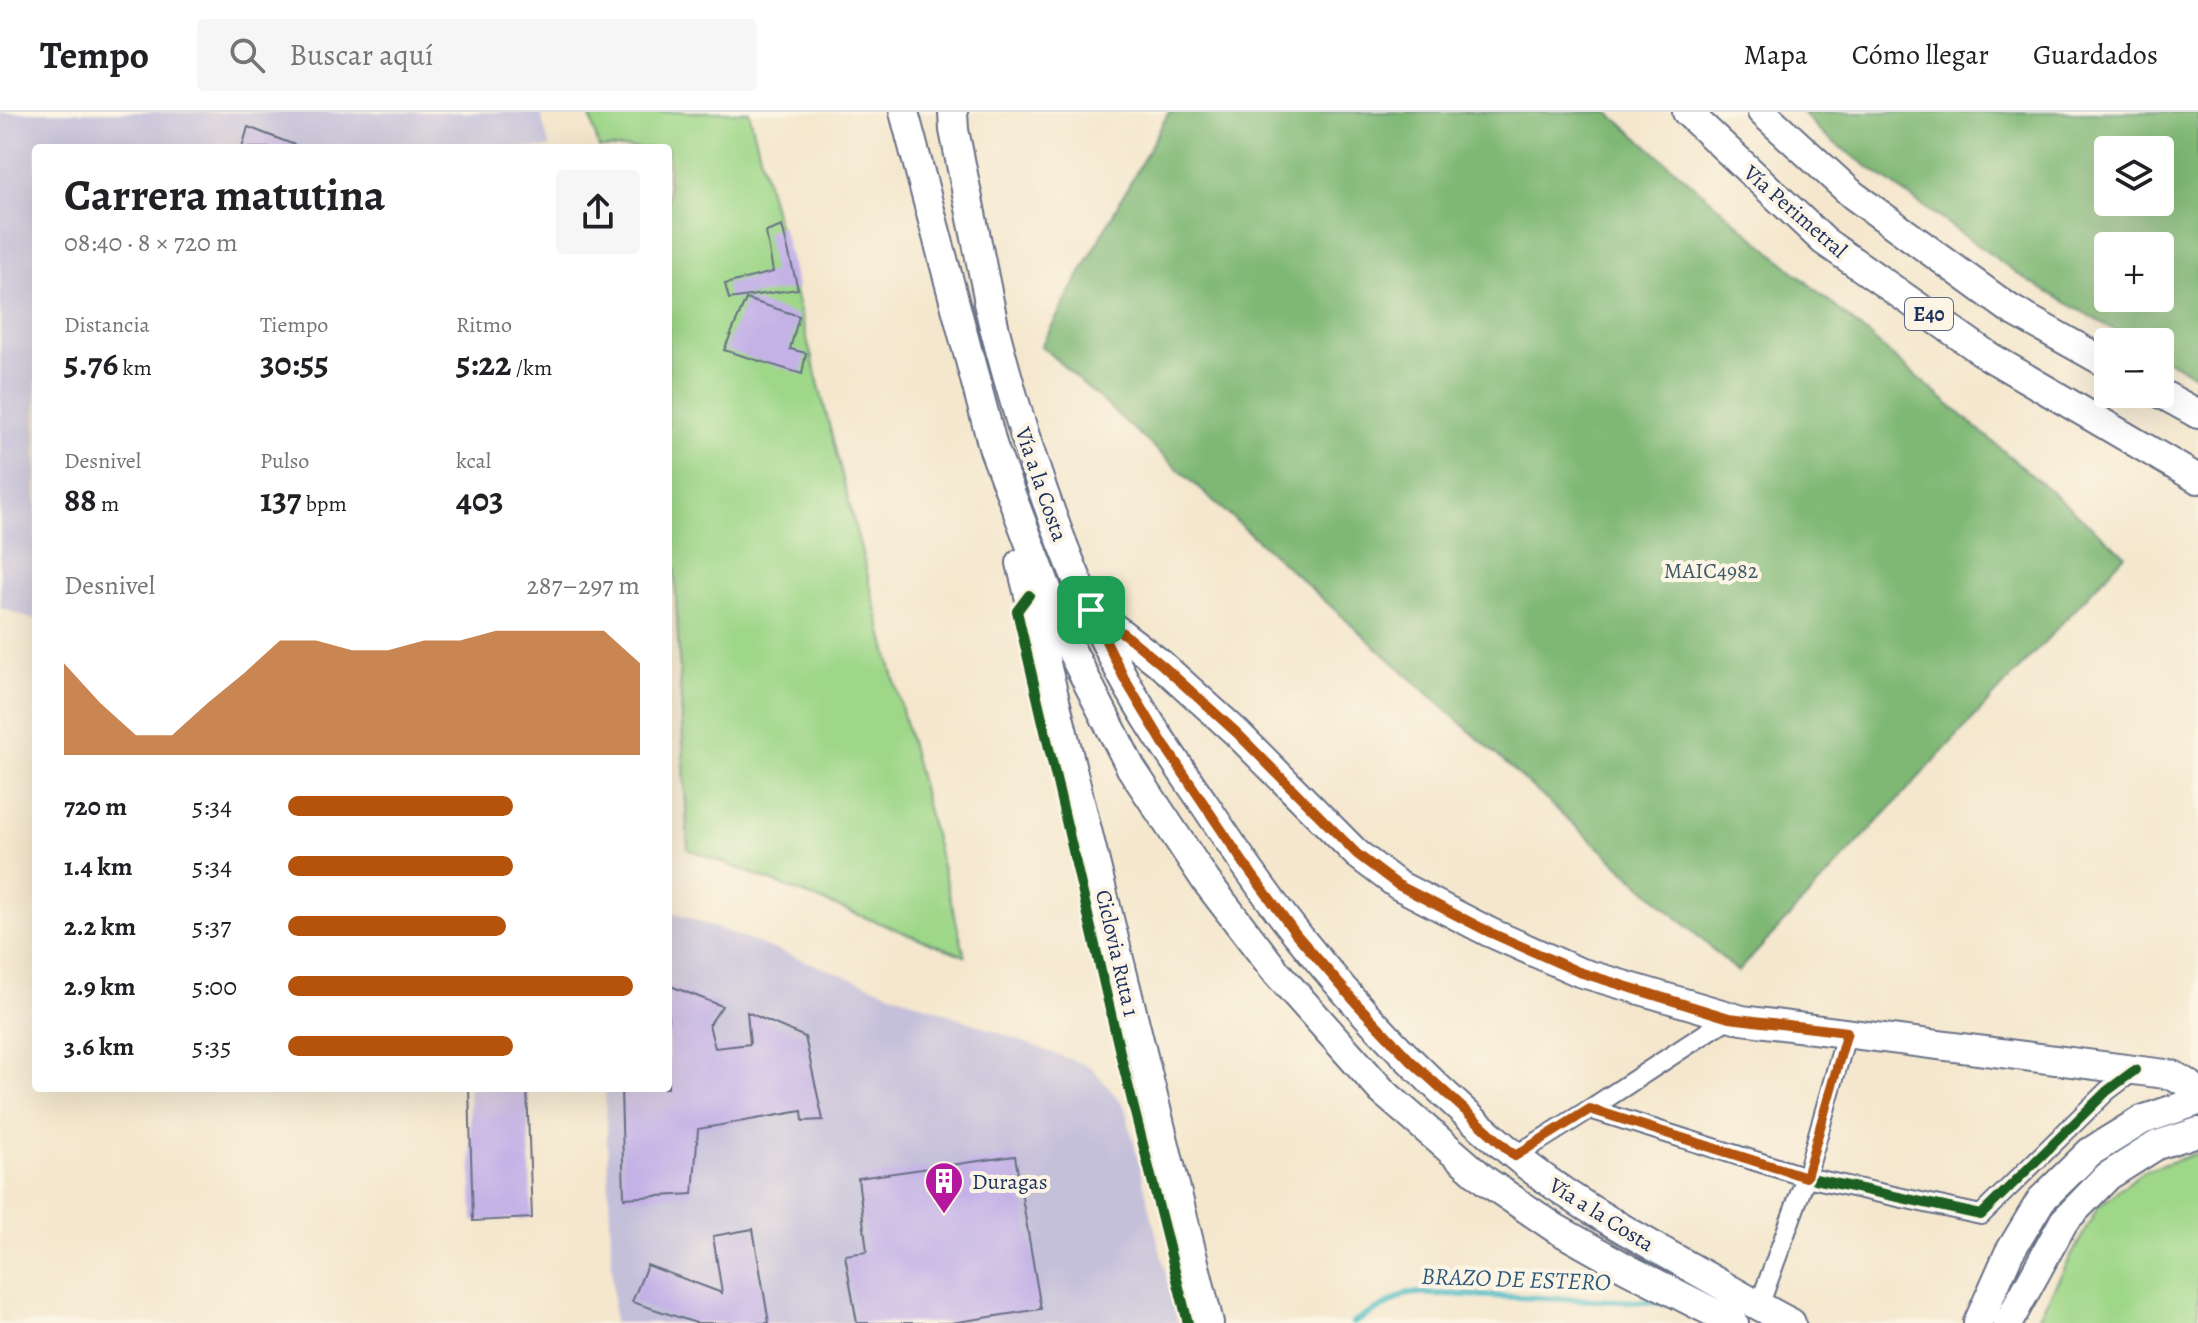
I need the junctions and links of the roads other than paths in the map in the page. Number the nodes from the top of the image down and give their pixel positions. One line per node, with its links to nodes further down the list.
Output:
1 (904, 112): 10 (main road, Vía a la Costa)
2 (941, 112): 6 (main road, Vía a la Costa)
3 (953, 112): 6 (main road)
4 (1687, 112): 11 (main road, Vía Perimetral / E40)
5 (1762, 112): 7 (main road, E40)
6 (994, 326): 12 (main road, Vía a la Costa)
7 (2094, 356)
8 (2174, 401): 9 (main road)
9 (2198, 414)
10 (993, 447): 23 (main road); 24 (main road, Vía a la Costa)
11 (2198, 479)
12 (1091, 610): 13 (main road); 19 (main road, Vía a la Costa)
13 (1729, 1018): 14 (main road); 17 (street)
14 (1847, 1032): 15 (main road); 20 (street)
15 (2135, 1070): 16 (main road); 20 (street)
16 (2198, 1100): 22 (main road)
17 (1590, 1109): 19 (street); 20 (street)
18 (2198, 1132): 22 (main road)
19 (1515, 1156): 21 (main road, Vía a la Costa)
20 (1806, 1177): 21 (street)
21 (1759, 1306): 25 (main road, Vía a la Costa)
22 (1998, 1312)
23 (1209, 1323)
24 (1734, 1323)
25 (1791, 1323)

